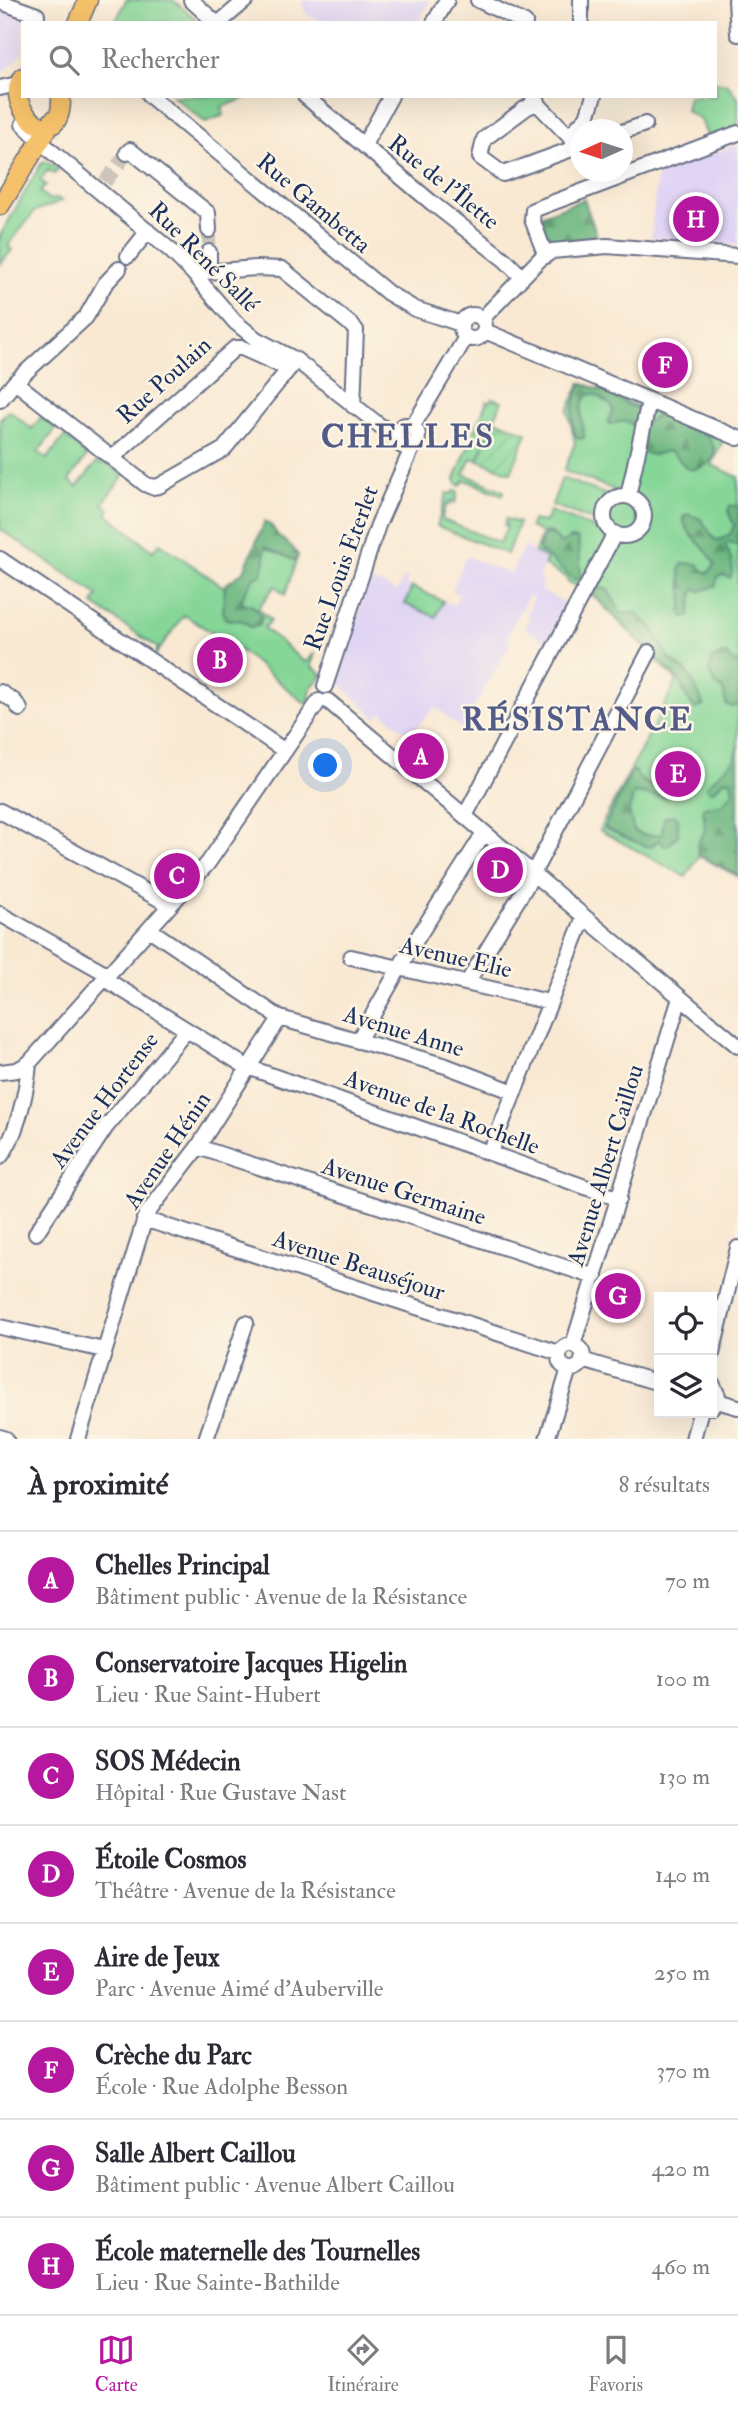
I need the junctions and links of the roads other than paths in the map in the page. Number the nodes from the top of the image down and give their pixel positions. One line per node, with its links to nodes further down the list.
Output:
1 (88, 0): 11 (main road)
2 (100, 0): 12 (main road)
3 (191, 0): 13 (street)
4 (246, 0): 14 (street)
5 (478, 0): 16 (street)
6 (581, 0): 17 (street)
7 (736, 0): 18 (street)
8 (1, 2): 10 (street)
9 (444, 5): 15 (street)
10 (37, 13)
11 (79, 21)
12 (92, 21)
13 (216, 21)
14 (220, 21)
15 (436, 21)
16 (521, 21)
17 (581, 21)
18 (738, 34)
19 (16, 79): 28 (main road)
20 (62, 98): 27 (main road)
21 (152, 98): 49 (street, Rue Gambetta)
22 (306, 98): 33 (street, Rue de l'Îlette)
23 (390, 98): 33 (street)
24 (593, 98): 26 (street)
25 (533, 99): 32 (street); 34 (street)
26 (586, 119)
27 (53, 120): 28 (main road); 35 (main road)
28 (23, 124): 35 (main road)
29 (645, 124): 30 (street)
30 (633, 128)
31 (738, 133): 41 (street)
32 (570, 138)
33 (364, 145): 47 (street, Rue de l'Îlette)
34 (570, 145)
35 (35, 148): 37 (main road); 39 (street, Rue René Sallé)
36 (127, 153): 38 (street)
37 (0, 206)
38 (209, 230)
39 (148, 231): 42 (street); 46 (street, Rue René Sallé)
40 (209, 252): 45 (street)
41 (545, 254): 43 (street); 47 (street)
42 (128, 256)
43 (738, 256)
44 (118, 269): 51 (street)
45 (209, 271): 46 (street); 54 (street)
46 (193, 273): 50 (street, Rue René Sallé)
47 (522, 277): 48 (street)
48 (483, 325): 49 (street); 49 (street); 53 (street)
49 (463, 331): 56 (street)
50 (293, 365): 54 (street, Rue René Sallé); 57 (street, Rue Poulain); 57 (street)
51 (15, 382): 52 (street); 57 (street)
52 (0, 400)
53 (649, 401): 55 (street); 58 (street)
54 (354, 406): 56 (street, Rue René Sallé)
55 (738, 438)
56 (403, 442): 63 (street, Rue Louis Eterlet)
57 (112, 458)
58 (628, 496): 59 (street); 59 (street)
59 (615, 533): 67 (street)
60 (0, 559): 65 (street)
61 (649, 652): 69 (street)
62 (0, 692): 64 (street)
63 (324, 696): 65 (street, Rue Louis Eterlet); 67 (street)
64 (20, 709)
65 (285, 751): 70 (street, Rue Louis Eterlet)
66 (0, 811): 70 (street)
67 (465, 816): 68 (street)
68 (484, 833): 69 (street); 75 (street)
69 (533, 874): 72 (street); 77 (street)
70 (170, 905): 73 (street, Rue Louis Eterlet)
71 (0, 914): 76 (street, Avenue de la Rochelle)
72 (583, 917): 78 (street); 79 (street)
73 (149, 929): 76 (street, Rue Louis Eterlet); 80 (street, Avenue Anne)
74 (351, 957): 75 (street, Avenue Elie)
75 (399, 968): 77 (street, Avenue Elie); 82 (street)
76 (106, 977): 81 (street, Avenue de la Rochelle); 84 (street, Rue Louis Eterlet)
77 (467, 983): 79 (street, Avenue Elie)
78 (680, 998): 83 (street); 91 (street, Avenue Albert Caillou)
79 (549, 1002): 87 (street)
80 (280, 1018): 82 (street, Avenue Anne); 85 (street, Avenue Hénin)
81 (187, 1030): 85 (street, Avenue de la Rochelle); 93 (street, Avenue Hortense)
82 (358, 1041): 87 (street, Avenue Anne)
83 (738, 1046)
84 (29, 1063): 86 (street); 90 (street)
85 (249, 1067): 88 (street, Avenue Hénin); 89 (street, Avenue de la Rochelle)
86 (0, 1072)
87 (514, 1092): 89 (street)
88 (198, 1147): 92 (street, Avenue Hénin); 95 (street, Avenue Germaine)
89 (490, 1153): 91 (street, Avenue de la Rochelle)
90 (0, 1157)
91 (619, 1199): 95 (street, Avenue Albert Caillou)
92 (144, 1219): 100 (street, Avenue Hénin); 101 (street, Avenue Beauséjour)
93 (36, 1233)
94 (738, 1248): 98 (street)
95 (595, 1277): 99 (street, Avenue Albert Caillou)
96 (246, 1322): 111 (street)
97 (0, 1327): 100 (street)
98 (717, 1334)
99 (573, 1345): 101 (street); 102 (street)
100 (104, 1350): 110 (street, Avenue Hénin)
101 (559, 1353): 103 (street)
102 (582, 1360): 103 (street); 104 (street)
103 (569, 1369): 112 (street)
104 (654, 1382)
105 (717, 1404): 106 (street)
106 (738, 1407)
107 (699, 1418): 113 (street)
108 (0, 1437): 109 (street)
109 (6, 1439)
110 (78, 1439)
111 (206, 1439)
112 (547, 1439)
113 (693, 1439)

